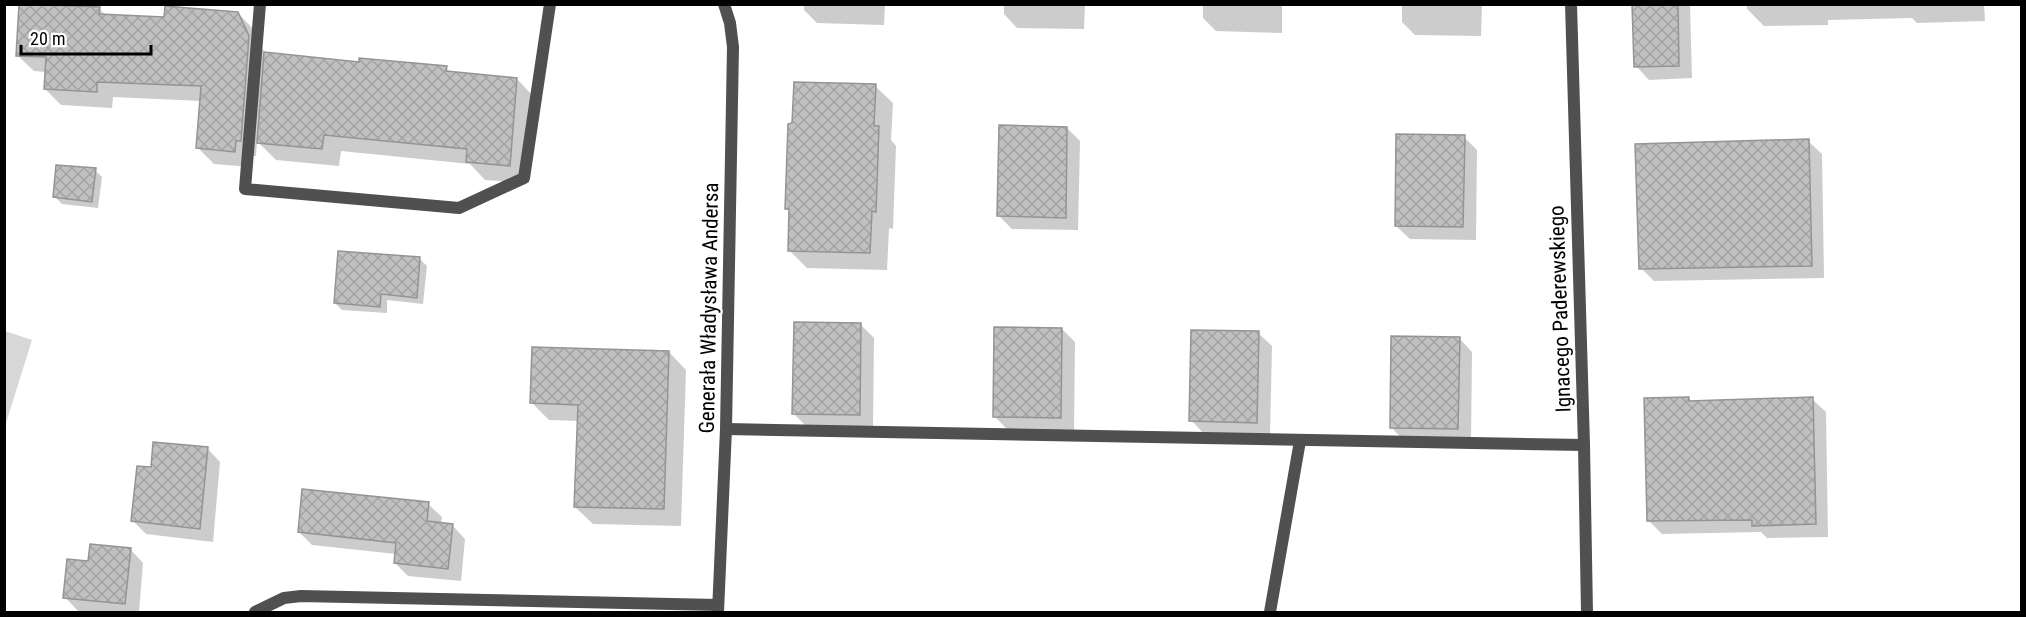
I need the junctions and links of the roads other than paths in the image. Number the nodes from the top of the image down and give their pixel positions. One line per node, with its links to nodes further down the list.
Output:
1 (260, 4): 2 (street)
2 (550, 4)
3 (724, 4): 5 (street, Generała Władysława Andersa)
4 (1570, 4): 7 (street, Ignacego Paderewskiego)
5 (726, 429): 6 (street); 8 (street, Generała Władysława Andersa)
6 (1300, 441): 7 (street); 10 (street)
7 (1584, 445): 11 (street, Ignacego Paderewskiego)
8 (718, 609): 9 (street)
9 (255, 612)
10 (1270, 612)
11 (1587, 612)

